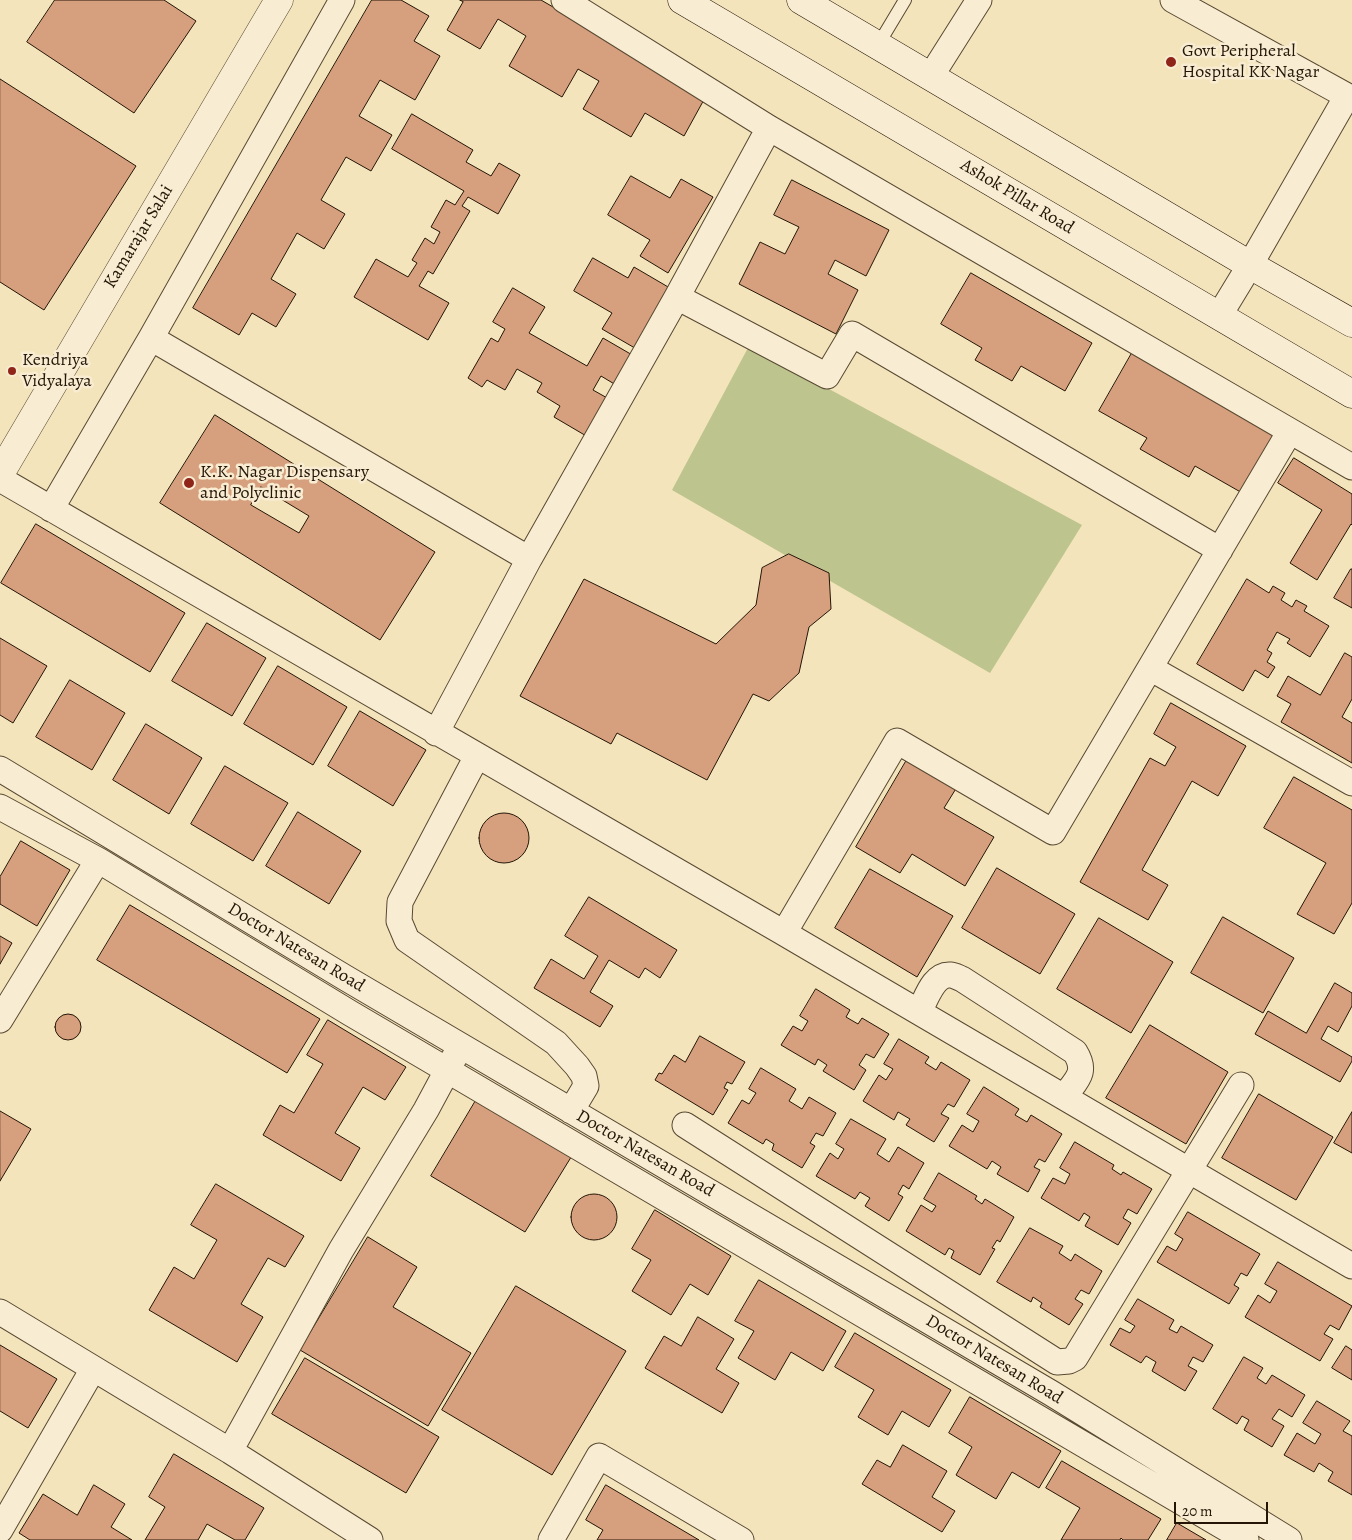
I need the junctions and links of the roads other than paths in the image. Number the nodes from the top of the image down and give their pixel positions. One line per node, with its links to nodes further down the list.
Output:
1 (279, 0): 20 (main road, Kamarajar Salai)
2 (342, 0): 16 (street)
3 (564, 0): 11 (street)
4 (682, 0): 14 (main road, Ashok Pillar Road)
5 (801, 0): 9 (main road)
6 (905, 0): 9 (lane)
7 (979, 0): 10 (street)
8 (1173, 0): 12 (street)
9 (878, 45): 10 (main road)
10 (931, 76): 12 (main road)
11 (769, 128): 13 (street); 18 (street)
12 (1250, 265): 14 (street); 15 (main road)
13 (677, 297): 23 (street); 24 (street)
14 (1218, 316): 17 (main road, Ashok Pillar Road)
15 (1352, 323)
16 (151, 338): 22 (street); 24 (street)
17 (1352, 394)
18 (1290, 431): 19 (street); 23 (street)
19 (1352, 467)
20 (0, 474)
21 (0, 479): 22 (street)
22 (51, 509): 26 (street)
23 (1220, 550): 25 (street)
24 (529, 560): 26 (street)
25 (1150, 668): 29 (street); 32 (street)
26 (436, 732): 27 (street)
27 (478, 756): 32 (street); 39 (street)
28 (0, 769): 35 (street, Doctor Natesan Road)
29 (1352, 783)
30 (0, 808): 31 (street)
31 (98, 860): 34 (street); 36 (street)
32 (784, 933): 33 (street)
33 (919, 1012): 38 (street); 38 (street)
34 (0, 1020)
35 (460, 1045): 36 (street); 39 (street, Doctor Natesan Road)
36 (447, 1069): 45 (street); 51 (street)
37 (1241, 1085): 41 (street)
38 (1064, 1097): 41 (street)
39 (571, 1111): 52 (street, Doctor Natesan Road)
40 (685, 1125): 41 (street)
41 (1189, 1170): 42 (street)
42 (1352, 1266)
43 (0, 1312): 44 (street)
44 (93, 1368): 45 (street); 46 (street)
45 (230, 1451): 48 (street)
46 (0, 1531): 47 (street)
47 (13, 1540)
48 (370, 1540)
49 (551, 1540): 50 (street)
50 (741, 1540)
51 (1246, 1540)
52 (1289, 1540)

